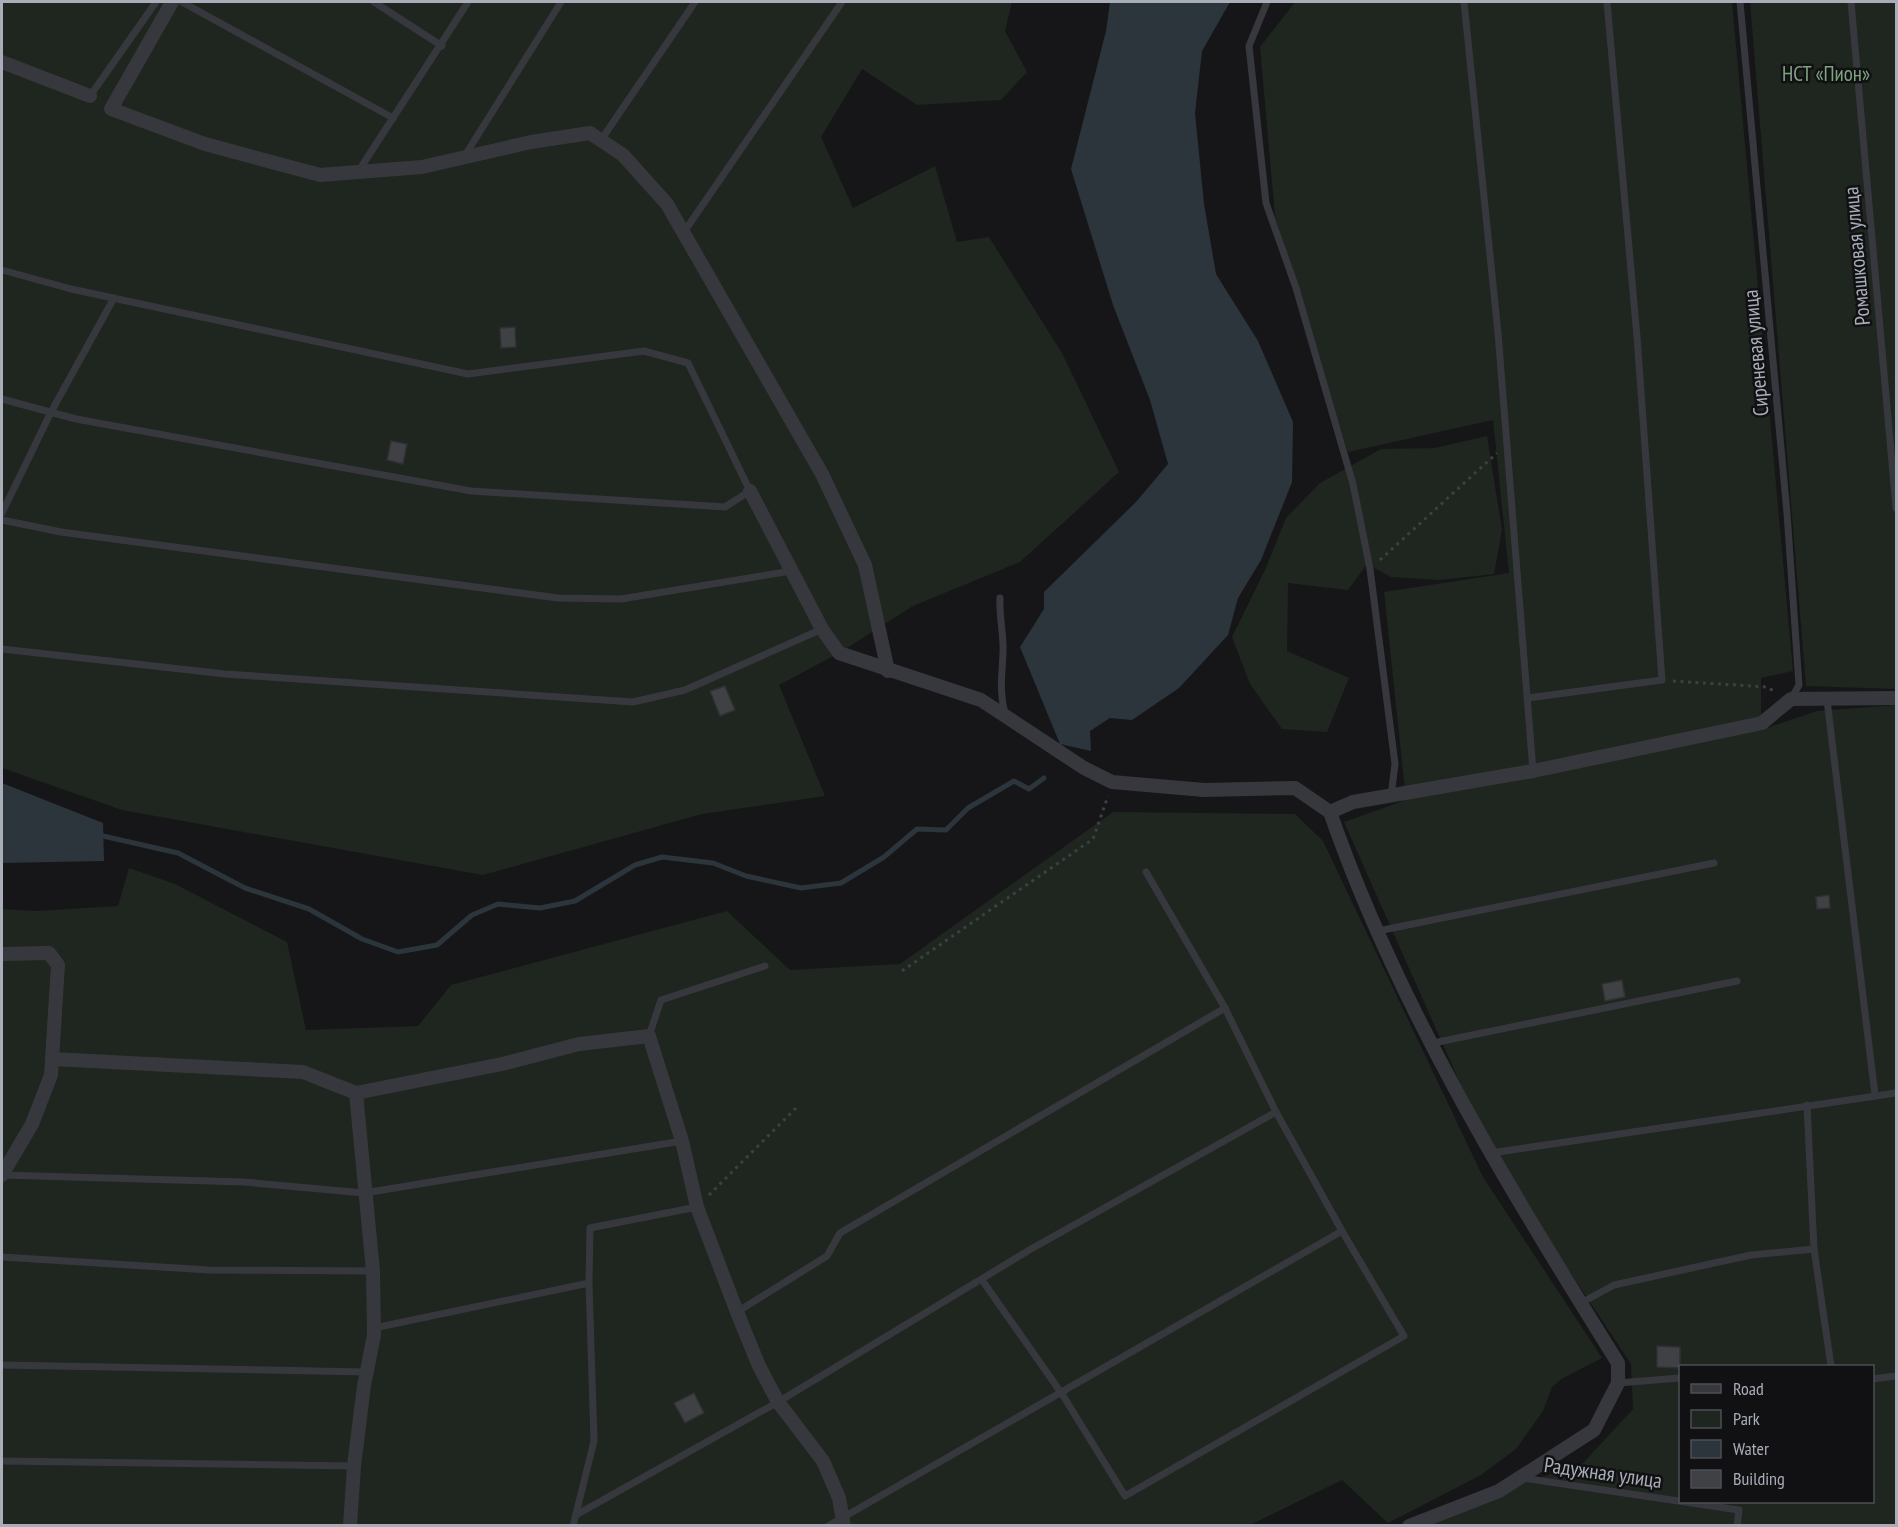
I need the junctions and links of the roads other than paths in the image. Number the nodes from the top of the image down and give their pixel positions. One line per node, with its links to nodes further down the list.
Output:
1 (156, 2): 16 (lane)
2 (172, 2): 20 (street)
3 (182, 2): 17 (lane)
4 (374, 2): 14 (lane)
5 (468, 2): 14 (lane)
6 (561, 2): 19 (lane)
7 (695, 2): 18 (lane)
8 (842, 2): 21 (lane)
9 (1267, 2): 41 (lane)
10 (1464, 2): 35 (lane)
11 (1607, 2): 35 (lane)
12 (1740, 2): 37 (lane, Сиреневая улица)
13 (1851, 2): 27 (lane, Ромашковая улица)
14 (442, 46): 17 (lane)
15 (2, 62): 16 (street)
16 (90, 96)
17 (393, 118): 20 (lane)
18 (601, 140): 19 (street); 21 (street)
19 (463, 158): 20 (street)
20 (358, 172)
21 (683, 234): 34 (street)
22 (2, 270): 23 (lane)
23 (114, 298): 25 (lane); 26 (lane)
24 (2, 399): 25 (lane)
25 (51, 412): 26 (lane); 28 (lane)
26 (750, 491): 30 (street)
27 (1896, 508)
28 (2, 513)
29 (2, 520): 30 (lane)
30 (791, 571): 32 (street)
31 (1000, 598): 39 (lane)
32 (822, 629): 33 (lane); 34 (street)
33 (2, 649)
34 (888, 671): 39 (street)
35 (1528, 698): 40 (lane)
36 (1896, 698): 38 (street)
37 (1791, 699): 38 (street); 40 (street)
38 (1827, 700): 55 (lane)
39 (1005, 716): 42 (street)
40 (1533, 771): 41 (street)
41 (1391, 796): 42 (street)
42 (1330, 812): 45 (street)
43 (1714, 863): 45 (lane)
44 (1146, 872): 49 (lane)
45 (1378, 931): 51 (street)
46 (2, 954): 52 (street)
47 (765, 966): 50 (lane)
48 (1737, 981): 51 (lane)
49 (1226, 1008): 57 (lane); 70 (lane)
50 (649, 1036): 53 (street); 58 (street)
51 (1433, 1043): 59 (street)
52 (52, 1059): 53 (street); 60 (street)
53 (356, 1093): 61 (street)
54 (1896, 1093): 55 (lane)
55 (1875, 1095): 56 (lane)
56 (1807, 1106): 59 (lane); 64 (lane)
57 (1276, 1112): 63 (lane); 67 (lane)
58 (682, 1141): 61 (lane); 62 (street)
59 (1491, 1153): 69 (street)
60 (2, 1175): 61 (lane)
61 (364, 1193): 66 (street)
62 (697, 1207): 68 (lane); 70 (street)
63 (1342, 1231): 79 (lane); 79 (lane)
64 (1814, 1249): 69 (lane); 73 (lane)
65 (2, 1257): 66 (lane)
66 (372, 1271): 71 (street)
67 (982, 1280): 79 (lane); 80 (lane)
68 (589, 1283): 71 (lane); 86 (lane)
69 (1581, 1303): 78 (street)
70 (737, 1312): 80 (street)
71 (374, 1328): 74 (street)
72 (2, 1365): 74 (lane)
73 (1831, 1365)
74 (367, 1372): 82 (street)
75 (1896, 1376): 77 (lane)
76 (1679, 1378): 78 (lane)
77 (1874, 1379)
78 (1618, 1383): 83 (street)
79 (1062, 1394): 87 (lane)
80 (778, 1402): 86 (lane); 87 (street)
81 (2, 1461): 82 (lane)
82 (354, 1466): 88 (street)
83 (1519, 1478): 84 (lane, Радужная улица); 91 (street)
84 (1679, 1501)
85 (1691, 1503): 92 (lane, Радужная улица)
86 (576, 1515): 89 (lane)
87 (843, 1522): 90 (lane)
88 (350, 1526)
89 (573, 1526)
90 (828, 1526)
91 (1408, 1526)
92 (1737, 1526)

